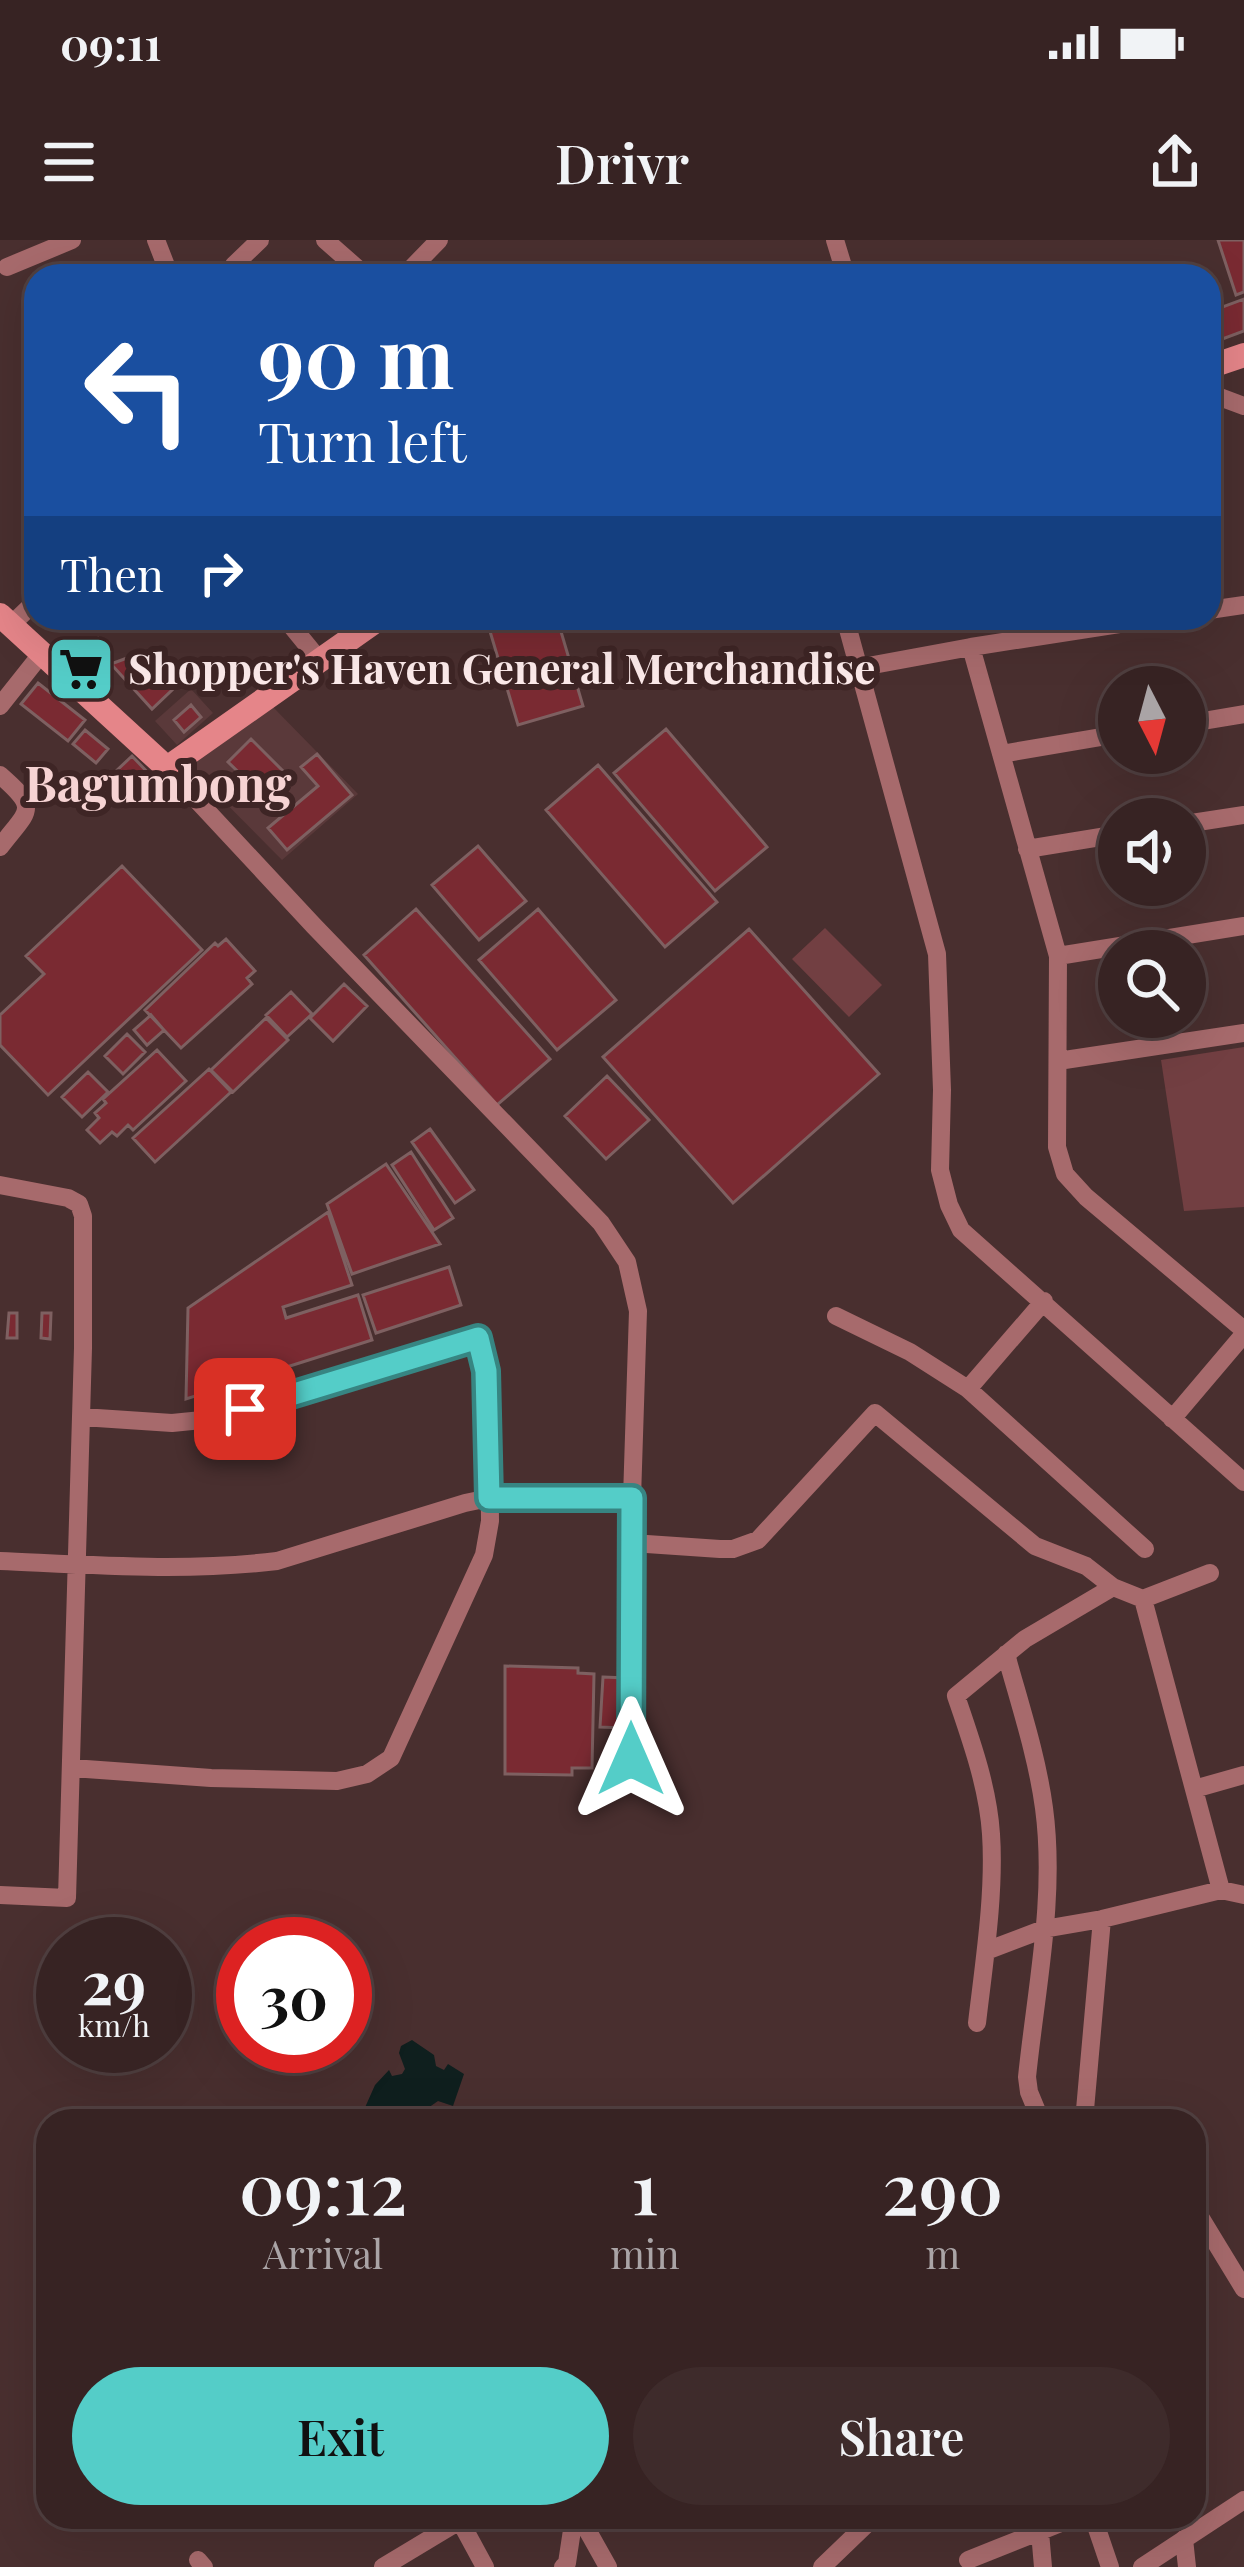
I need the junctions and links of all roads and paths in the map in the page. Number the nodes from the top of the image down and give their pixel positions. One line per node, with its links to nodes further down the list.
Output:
1 (72, 240): 6 (street)
2 (260, 240): 4 (street)
3 (439, 240): 5 (street)
4 (236, 264)
5 (416, 264)
6 (7, 267)
7 (5, 620): 13 (main road)
8 (295, 630): 14 (street)
9 (363, 630): 14 (main road)
10 (848, 630): 15 (street)
11 (1081, 630): 12 (street)
12 (971, 647): 15 (street); 20 (street)
13 (42, 652): 16 (street); 21 (main road)
14 (320, 661): 21 (main road)
15 (857, 668): 33 (street)
16 (0, 706)
17 (1244, 714): 18 (street)
18 (1206, 720)
19 (1098, 738): 20 (street)
20 (1001, 754): 27 (street)
21 (167, 768): 41 (street)
22 (0, 775): 26 (street)
23 (1244, 815): 24 (street)
24 (1206, 821)
25 (1098, 837): 27 (street)
26 (0, 848)
27 (1028, 848): 29 (street)
28 (1244, 926): 29 (street)
29 (1058, 956): 31 (street)
30 (1244, 1034): 31 (street)
31 (1058, 1061): 35 (street)
32 (0, 1185): 37 (street)
33 (1044, 1301): 36 (street); 38 (street)
34 (836, 1316): 36 (street)
35 (1244, 1332): 38 (street)
36 (968, 1389): 43 (street)
37 (82, 1417): 40 (street); 45 (street)
38 (1172, 1419): 39 (street)
39 (1244, 1483)
40 (489, 1498): 41 (street); 45 (street); 51 (street)
41 (632, 1498): 42 (street)
42 (632, 1543): 47 (street); 50 (street)
43 (1145, 1549)
44 (0, 1561): 45 (street)
45 (79, 1564): 51 (street)
46 (1210, 1573): 48 (street)
47 (1113, 1587): 48 (street); 49 (street)
48 (1143, 1599): 53 (street)
49 (1006, 1654): 58 (street); 59 (street)
50 (631, 1759)
51 (72, 1768): 55 (street)
52 (1244, 1775): 53 (street)
53 (1194, 1789): 54 (street)
54 (1221, 1890): 56 (street); 57 (street)
55 (0, 1895)
56 (1244, 1895)
57 (1102, 1919): 58 (street); 62 (street)
58 (1044, 1929): 59 (street); 61 (street)
59 (986, 1951): 60 (street)
60 (977, 2023)
61 (1035, 2109)
62 (1085, 2109)
63 (1206, 2227): 64 (street)
64 (1244, 2289)
65 (1244, 2500): 66 (street)
66 (1206, 2525)
67 (446, 2529): 78 (street)
68 (468, 2529): 79 (street)
69 (574, 2529): 80 (street)
70 (584, 2529): 81 (street)
71 (862, 2529): 82 (street)
72 (1047, 2529): 75 (street)
73 (1097, 2529): 84 (street)
74 (1200, 2529): 76 (street)
75 (1040, 2532): 77 (street); 83 (street)
76 (1184, 2540): 85 (street); 86 (street)
77 (968, 2560)
78 (382, 2567)
79 (485, 2567)
80 (563, 2567)
81 (608, 2567)
82 (822, 2567)
83 (1043, 2567)
84 (1110, 2567)
85 (1142, 2567)
86 (1187, 2567)

